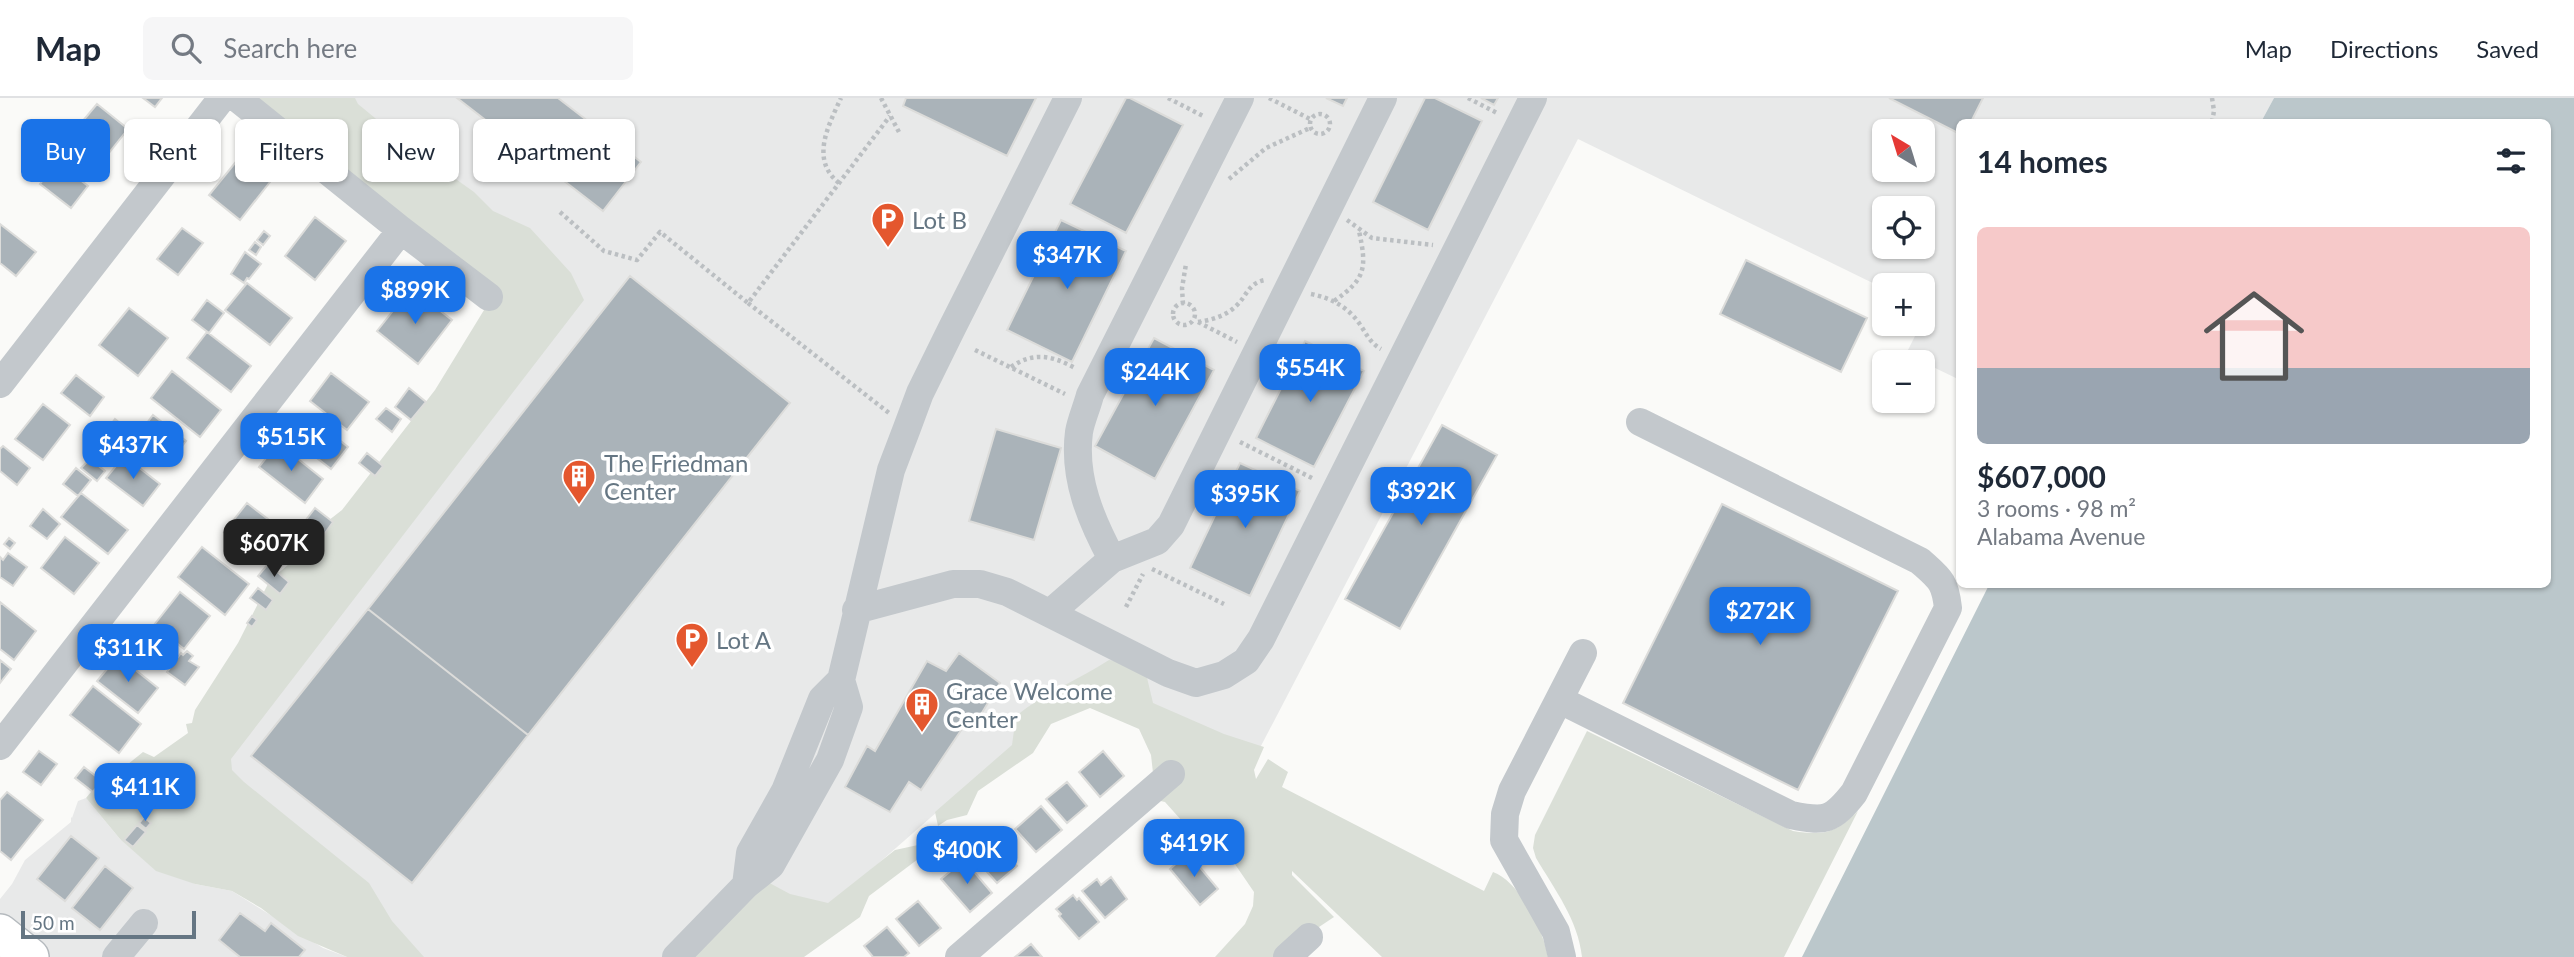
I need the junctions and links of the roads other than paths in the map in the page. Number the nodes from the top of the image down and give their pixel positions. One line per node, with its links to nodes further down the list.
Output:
1 (222, 98): 9 (street)
2 (237, 98): 7 (street)
3 (1068, 98): 12 (street)
4 (1240, 98): 11 (street)
5 (1383, 98): 11 (street)
6 (1533, 98): 13 (street)
7 (401, 230): 8 (street); 16 (street)
8 (489, 297)
9 (0, 384)
10 (1640, 422): 15 (street)
11 (1112, 559): 13 (street)
12 (856, 610): 13 (street); 23 (street)
13 (1050, 613)
14 (1583, 653): 15 (street)
15 (1560, 700): 26 (street)
16 (0, 746)
17 (1171, 774): 24 (street)
18 (144, 923): 22 (street)
19 (0, 933): 21 (main road)
20 (1309, 937): 25 (street)
21 (30, 957)
22 (116, 957)
23 (676, 957)
24 (958, 957)
25 (1287, 957)
26 (1562, 957)

